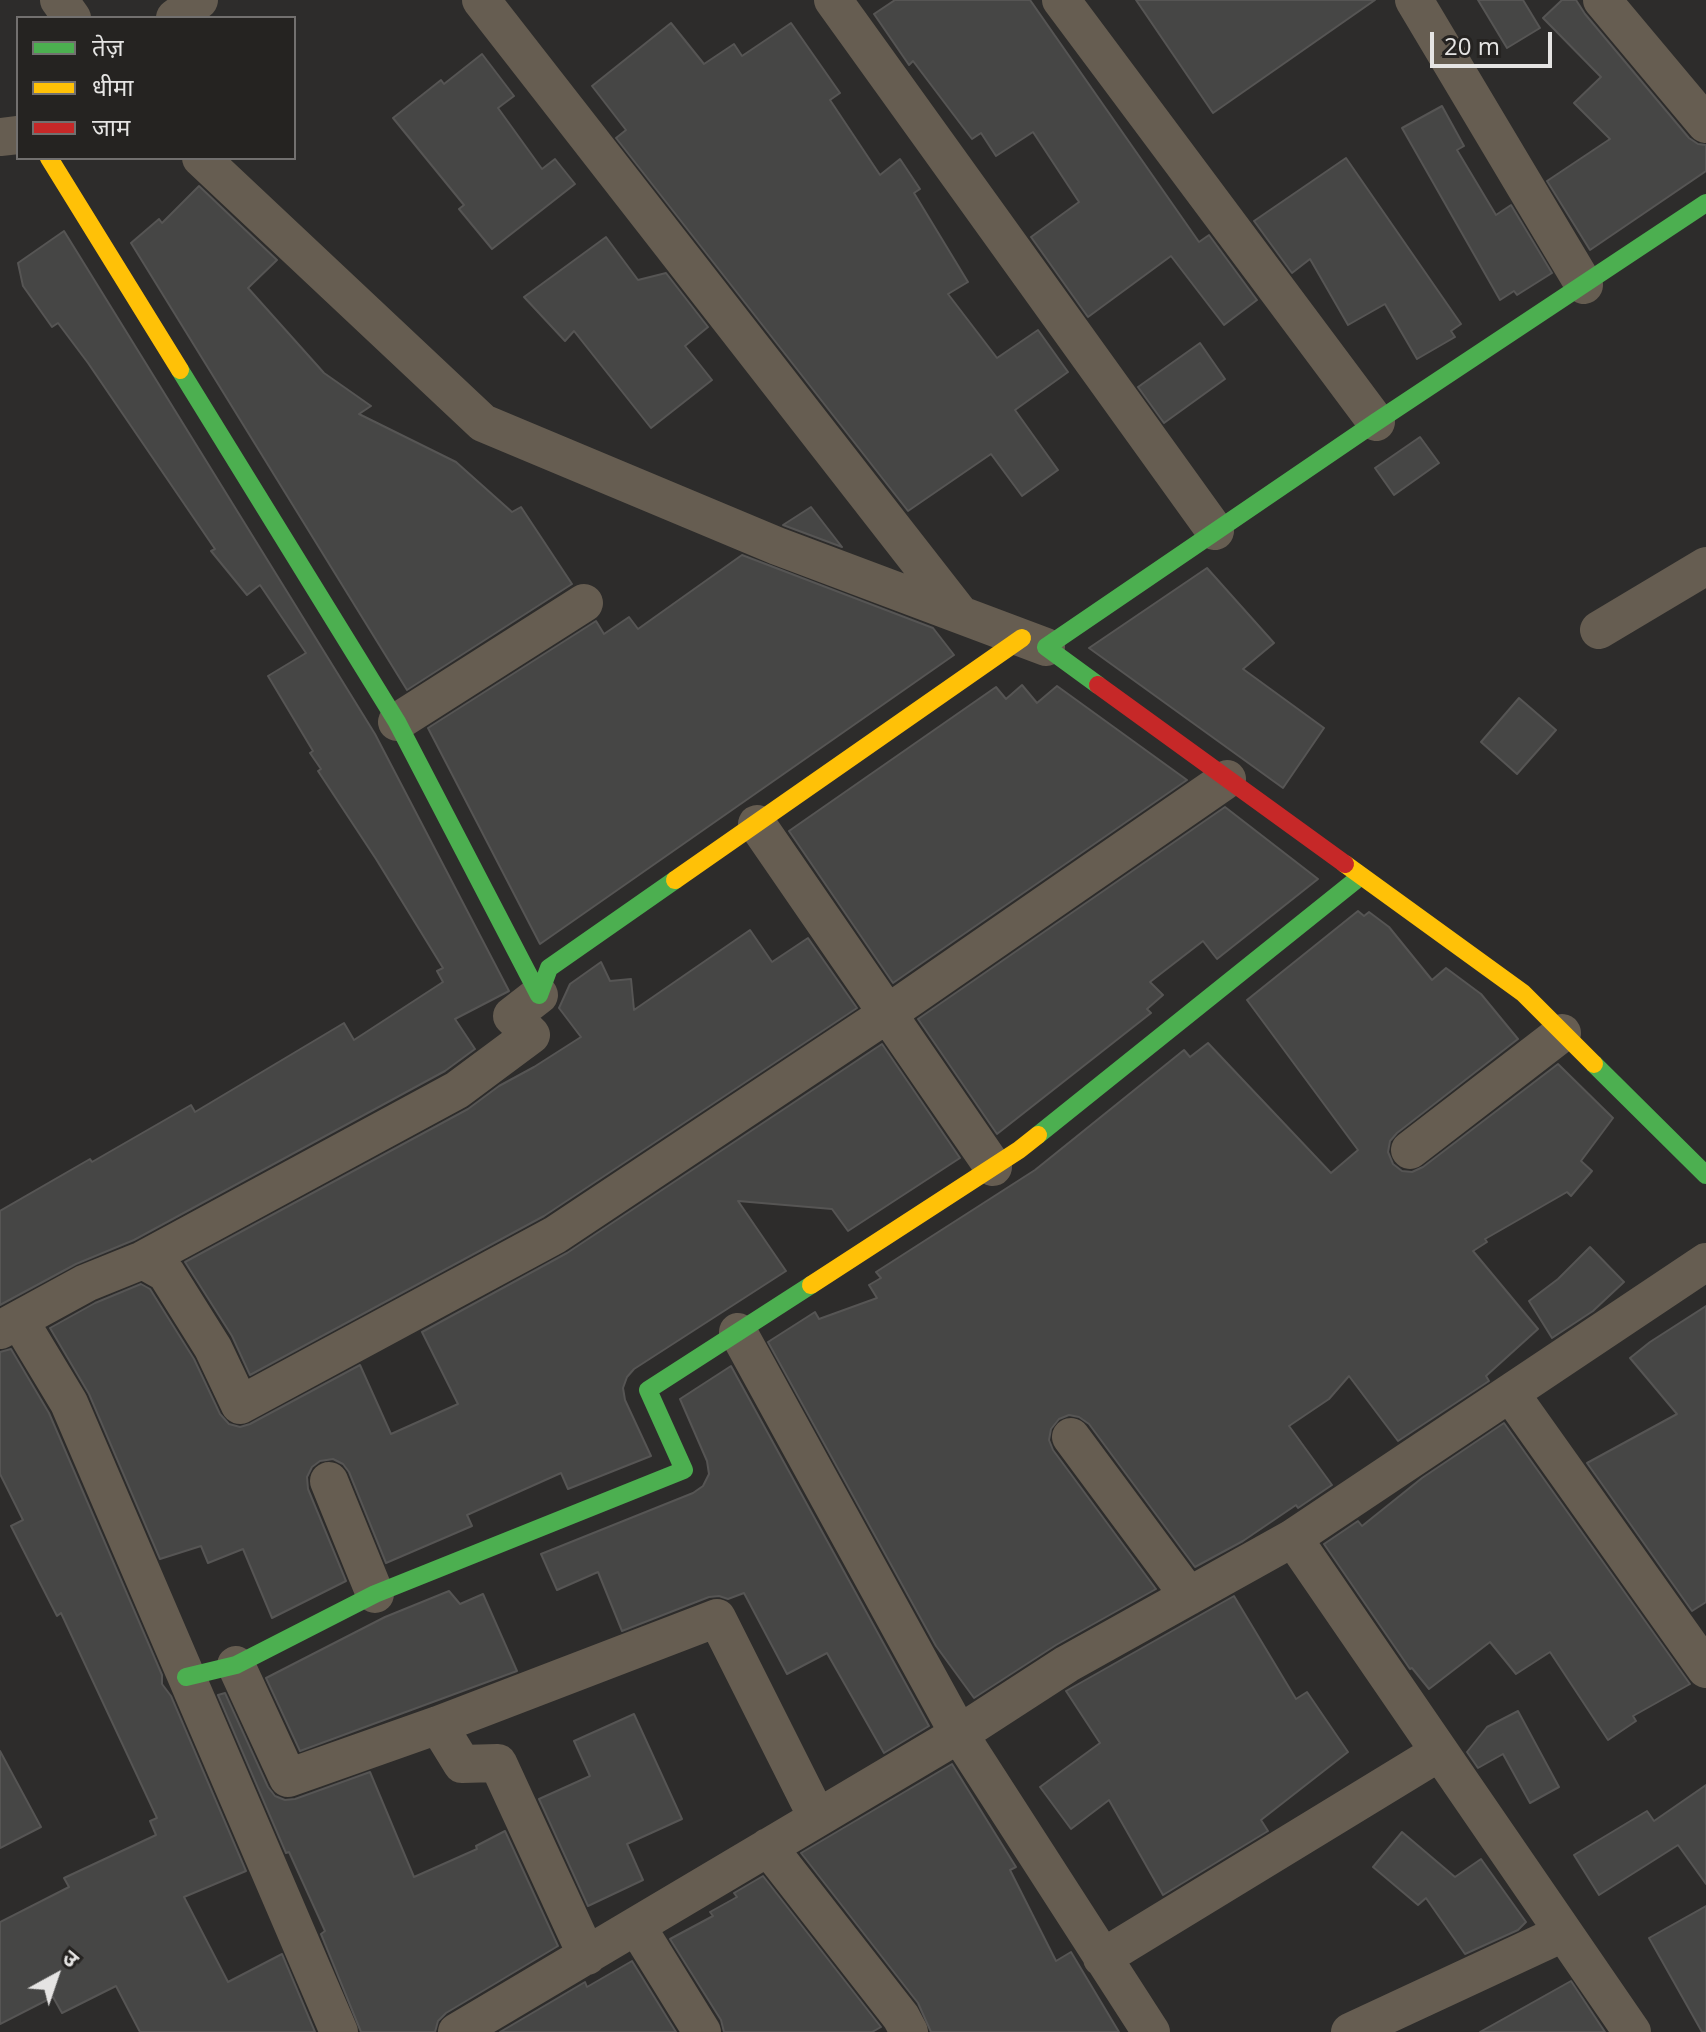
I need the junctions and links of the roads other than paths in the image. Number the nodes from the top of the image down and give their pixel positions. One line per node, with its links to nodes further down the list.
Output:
1 (199, 0): 7 (street)
2 (481, 0): 17 (street)
3 (833, 0): 14 (street)
4 (1061, 0): 13 (street)
5 (1414, 0): 12 (street)
6 (1602, 0): 8 (street)
7 (178, 16)
8 (1706, 124)
9 (50, 160): 20 (street)
10 (203, 160): 17 (street)
11 (1706, 203): 12 (street)
12 (1584, 285): 13 (street)
13 (1376, 422): 14 (street)
14 (1215, 531): 19 (street)
15 (1706, 566): 18 (street)
16 (584, 603): 20 (street)
17 (959, 613): 19 (street)
18 (1599, 630)
19 (1034, 643): 21 (street); 22 (street)
20 (397, 722): 24 (street)
21 (1227, 779): 23 (street); 25 (street)
22 (757, 824): 24 (street); 25 (street)
23 (1361, 876): 26 (street); 28 (street)
24 (539, 995): 30 (street)
25 (887, 1014): 28 (street); 30 (street)
26 (1562, 1033): 27 (street); 29 (street)
27 (1410, 1150)
28 (993, 1167): 33 (street)
29 (1706, 1175)
30 (143, 1260): 32 (street)
31 (1706, 1262): 34 (street)
32 (10, 1325): 42 (street)
33 (738, 1332): 38 (street); 44 (street)
34 (1510, 1393): 37 (street); 41 (street)
35 (1071, 1437): 39 (street)
36 (329, 1481): 38 (street)
37 (1293, 1538): 39 (street); 45 (street)
38 (375, 1594): 40 (street)
39 (1189, 1596): 44 (street)
40 (236, 1665): 42 (street); 43 (street)
41 (1706, 1669)
42 (186, 1677): 53 (street)
43 (438, 1725): 46 (street); 50 (street)
44 (959, 1734): 46 (street); 51 (street)
45 (1438, 1753): 49 (street); 51 (street)
46 (817, 1817): 47 (street)
47 (768, 1847): 48 (street); 55 (street)
48 (637, 1927): 50 (street); 54 (street)
49 (1563, 1933): 57 (street); 58 (street)
50 (587, 1956): 52 (street)
51 (1102, 1958): 56 (street)
52 (461, 2031)
53 (339, 2032)
54 (702, 2032)
55 (909, 2032)
56 (1151, 2032)
57 (1351, 2032)
58 (1632, 2032)

